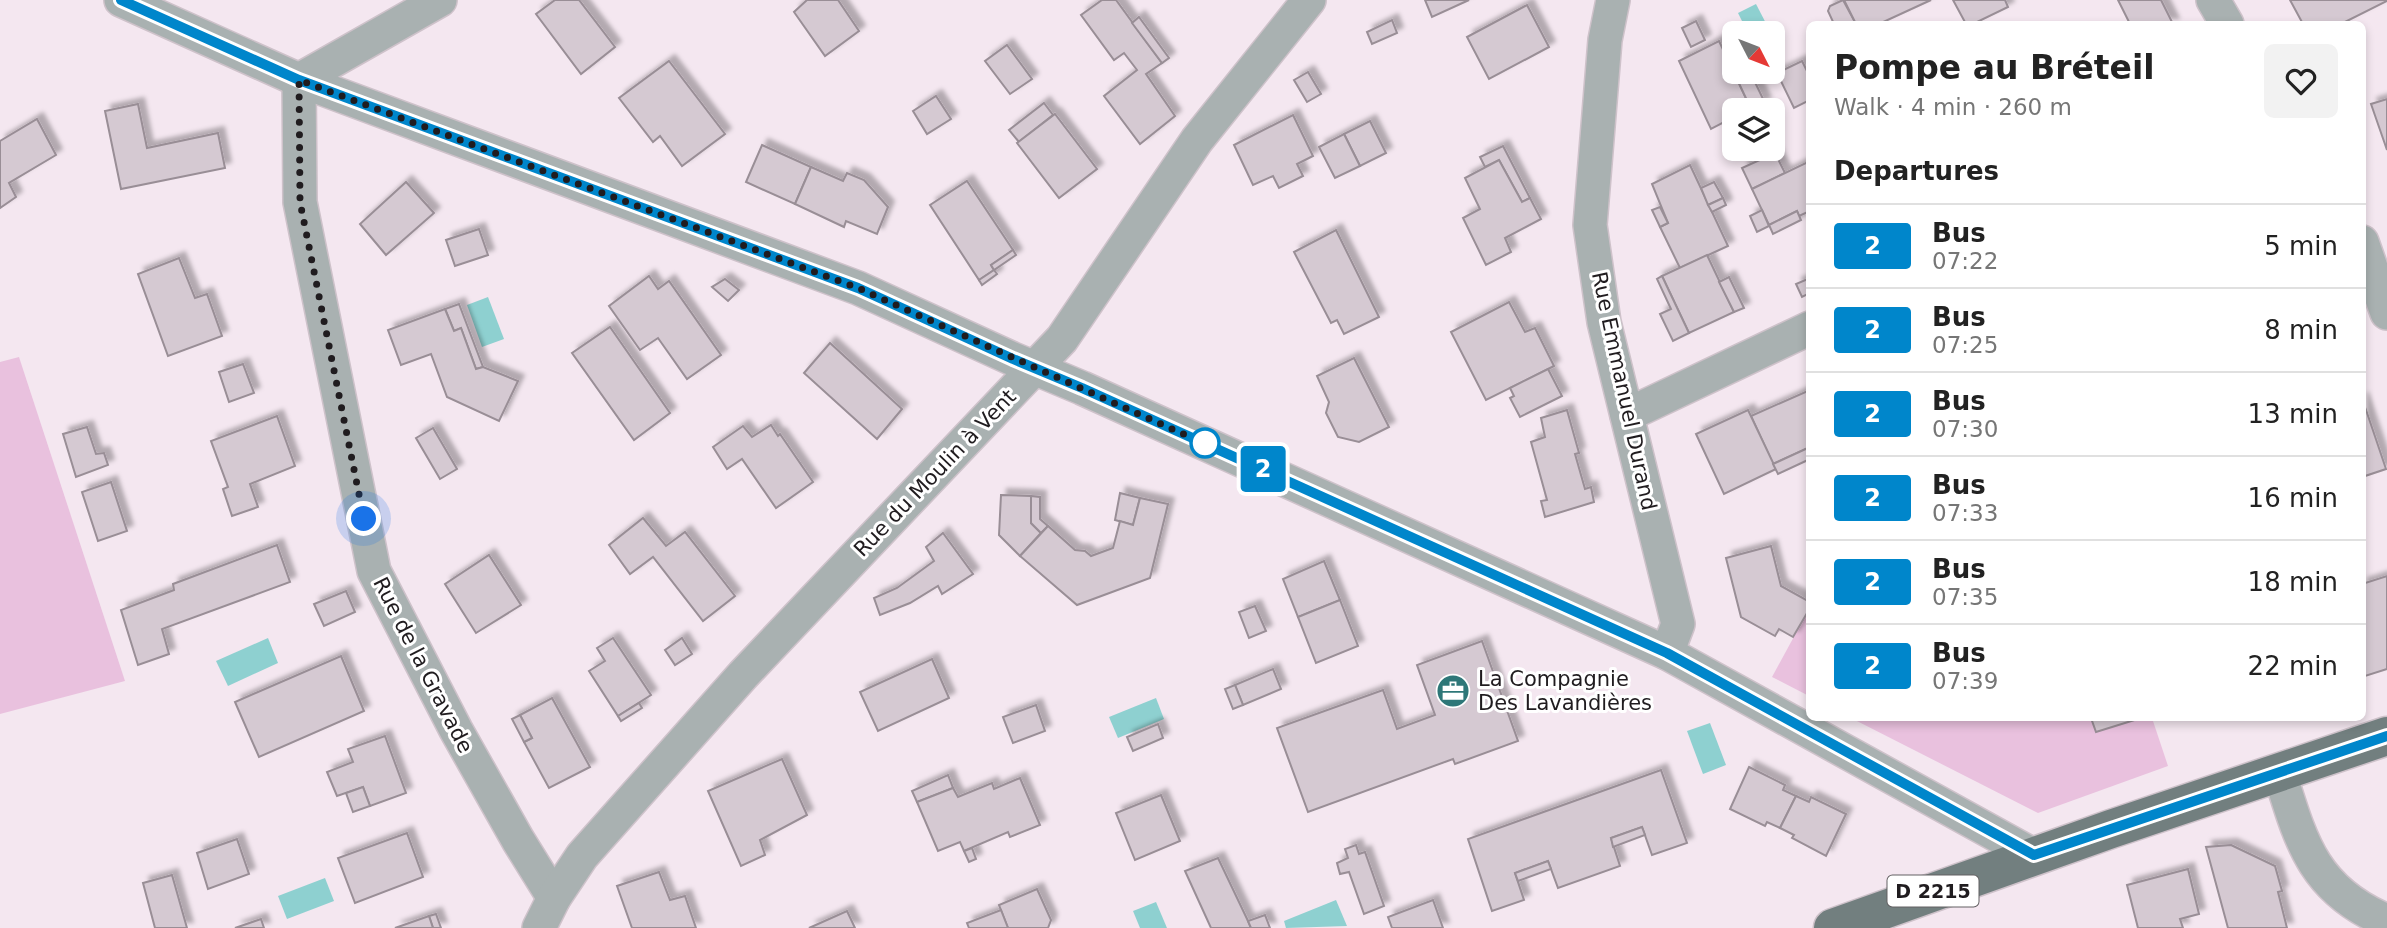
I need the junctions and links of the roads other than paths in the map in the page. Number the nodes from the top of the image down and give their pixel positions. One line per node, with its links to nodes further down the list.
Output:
1 (121, 0): 7 (street)
2 (440, 0): 7 (street)
3 (1309, 0): 11 (street, Rue du Moulin à Vent)
4 (1613, 0): 12 (street, Rue Emmanuel Durand)
5 (2213, 0): 6 (street)
6 (2225, 21)
7 (299, 80): 11 (street); 17 (street, Rue de la Gravade)
8 (2366, 253): 9 (street)
9 (2387, 313)
10 (1806, 330): 12 (street)
11 (1036, 368): 13 (street); 17 (street, Rue du Moulin à Vent)
12 (1627, 415): 13 (street, Rue Emmanuel Durand)
13 (1667, 653): 16 (street)
14 (2387, 736): 15 (main road, D 2215)
15 (2280, 771): 16 (main road, D 2215); 18 (street)
16 (2034, 855): 20 (main road, D 2215)
17 (554, 898): 19 (street, Rue du Moulin à Vent)
18 (2387, 921)
19 (539, 928)
20 (1833, 928)

